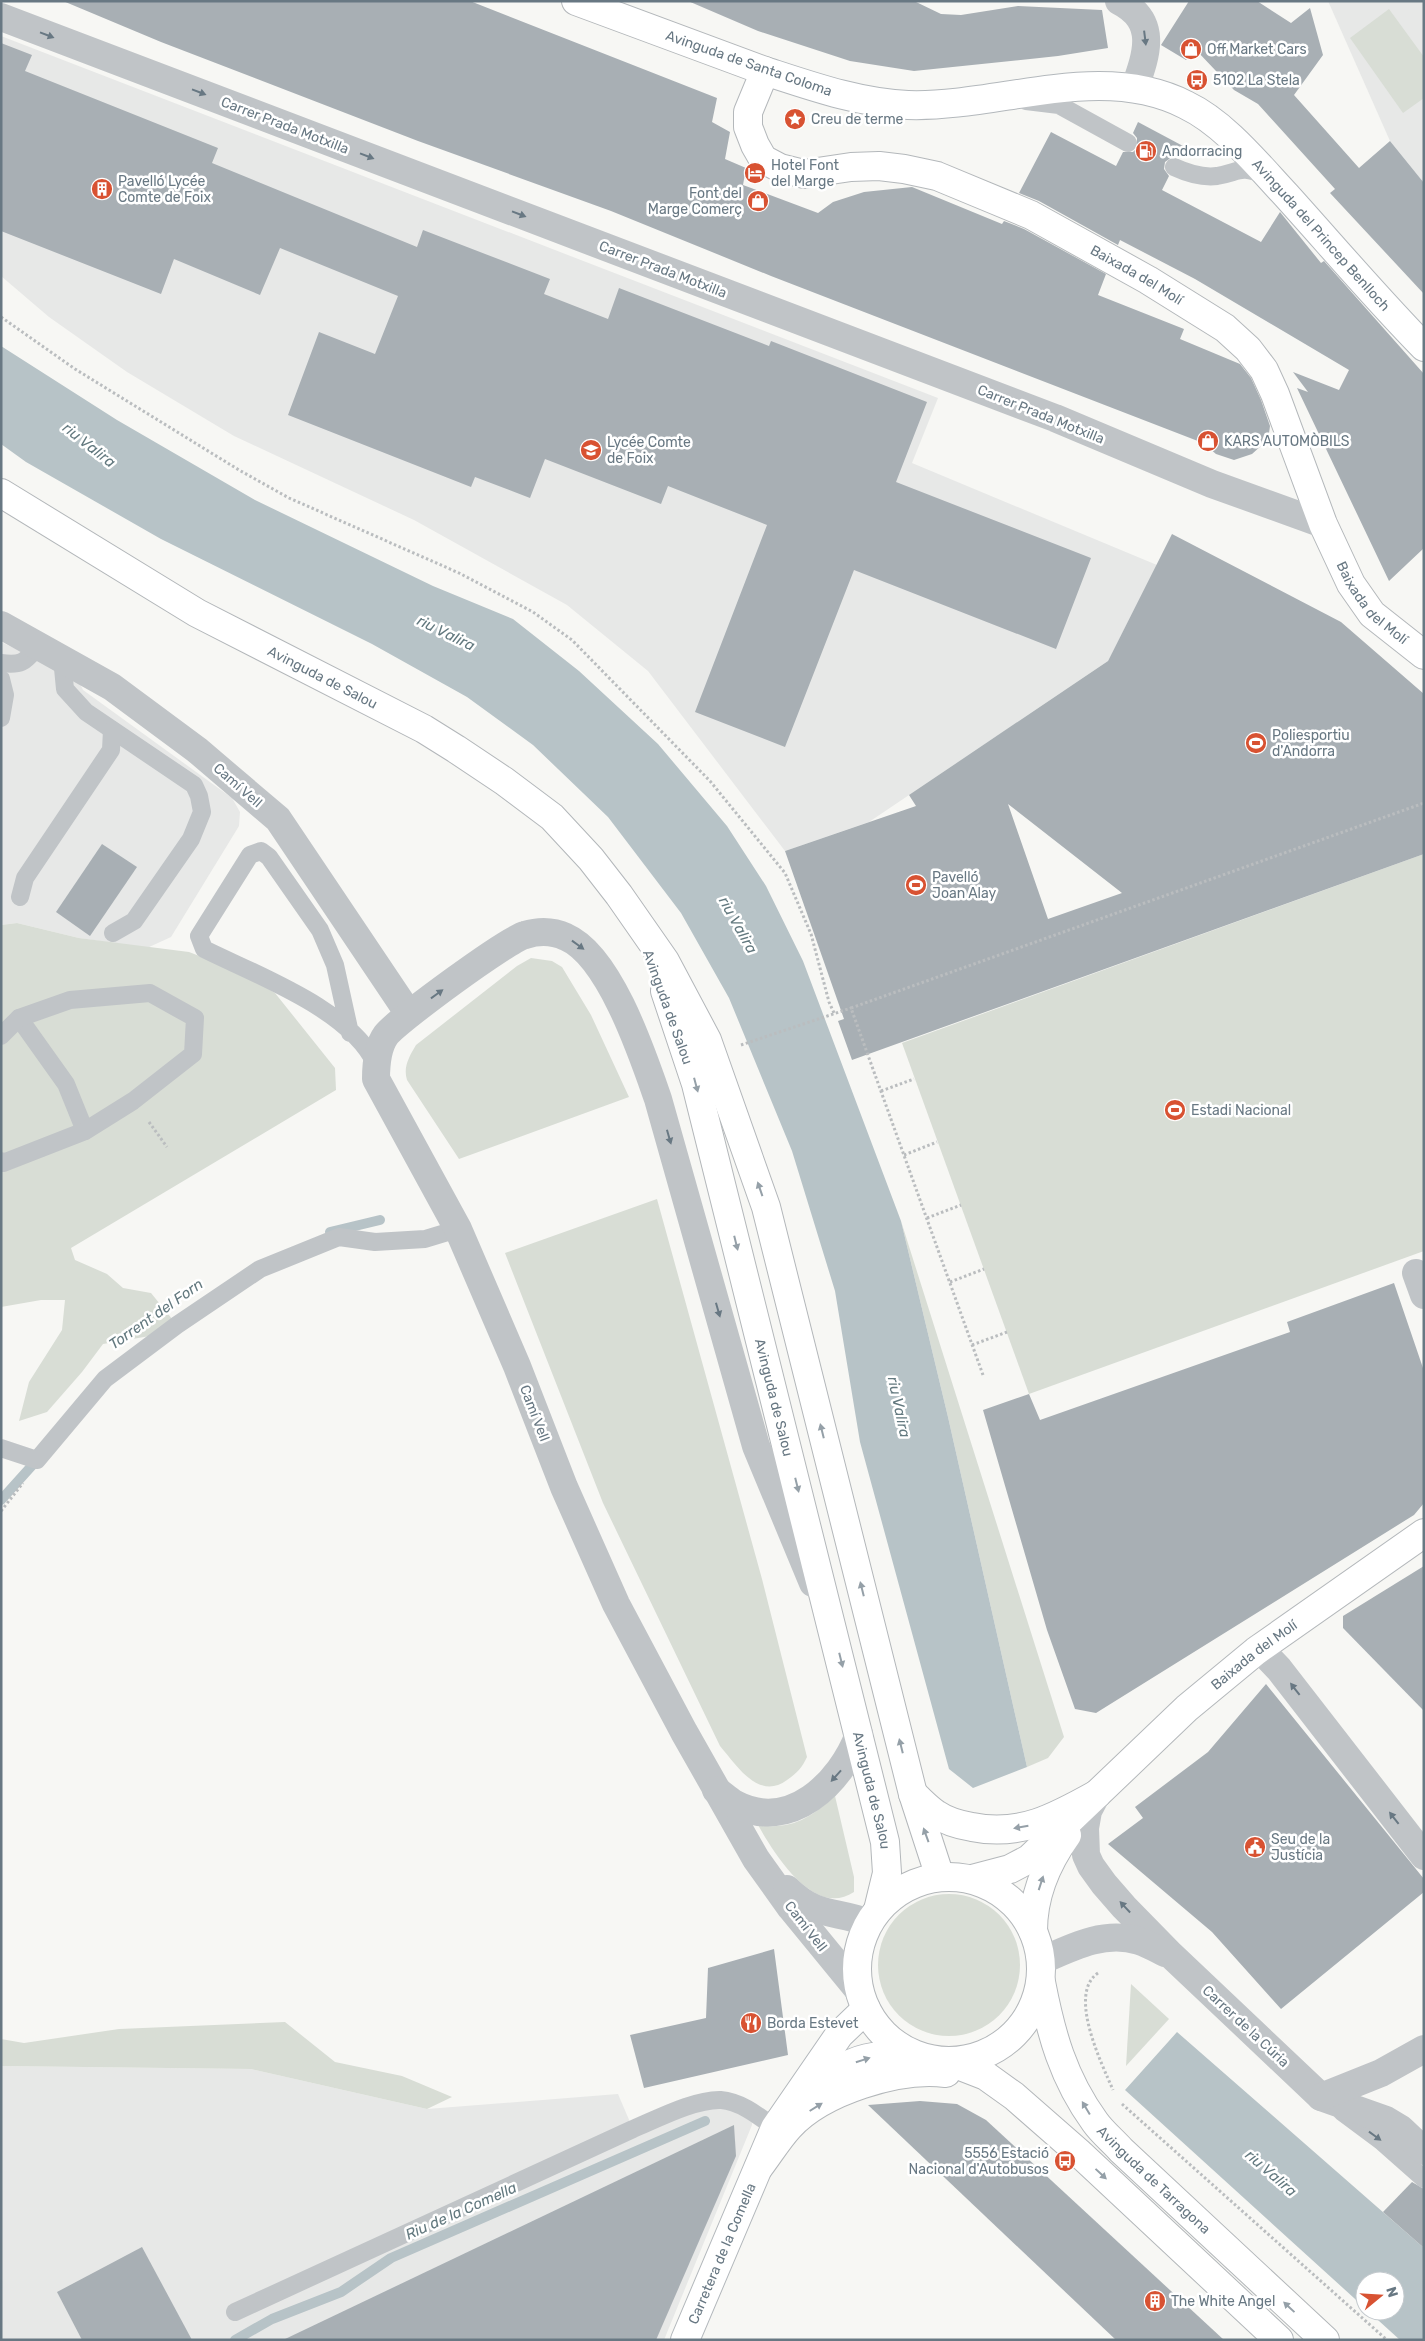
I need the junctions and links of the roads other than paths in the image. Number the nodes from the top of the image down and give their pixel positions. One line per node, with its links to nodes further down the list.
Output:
1 (576, 1): 4 (main road, Avinguda de Santa Coloma)
2 (1119, 1): 6 (street, one-way to 6)
3 (1, 17): 14 (street, Carrer Prada Motxilla, one-way to 14)
4 (722, 55): 5 (main road, Avinguda de Santa Coloma); 8 (main road, Baixada del Molí)
5 (765, 71): 7 (main road, Avinguda de Santa Coloma); 8 (main road)
6 (1135, 87): 7 (main road, Avinguda del Princep Benlloch); 11 (main road, Avinguda del Princep Benlloch)
7 (986, 99): 9 (lane)
8 (748, 112): 14 (main road, Baixada del Molí)
9 (1128, 143)
10 (1174, 167): 11 (lane)
11 (1269, 177): 12 (main road, Avinguda del Princep Benlloch)
12 (1424, 347)
13 (1, 493): 22 (main road, Avinguda de Salou)
14 (1323, 524): 17 (main road, Baixada del Molí)
15 (1, 625): 16 (street, Camí Vell)
16 (51, 651): 18 (lane); 21 (lane); 25 (street, Camí Vell)
17 (1424, 655)
18 (1, 663)
19 (1, 679): 20 (lane)
20 (1, 718)
21 (112, 730): 23 (lane); 24 (lane)
22 (619, 895): 35 (main road, Avinguda de Salou, one-way to 35); 39 (main road, Avinguda de Salou, one-way to 22)
23 (20, 897)
24 (114, 933)
25 (409, 1014): 29 (street); 35 (street, one-way to 35)
26 (19, 1018): 28 (lane); 30 (lane); 30 (lane)
27 (350, 1033): 27 (lane); 29 (lane)
28 (1, 1036)
29 (376, 1065): 32 (street, Camí Vell)
30 (86, 1131): 31 (lane)
31 (2, 1162)
32 (458, 1229): 33 (lane); 38 (street, Camí Vell)
33 (1, 1448)
34 (1424, 1533): 36 (main road, Baixada del Molí)
35 (834, 1633): 37 (main road, Avinguda de Salou, one-way to 37)
36 (1259, 1648): 40 (main road, Baixada del Molí); 41 (street, one-way to 36)
37 (859, 1734): 38 (street, Camí Vell, one-way to 38); 45 (main road, Avinguda de Salou)
38 (714, 1789): 42 (street, Camí Vell)
39 (913, 1794): 40 (main road, one-way to 39); 43 (main road, Avinguda de Salou, one-way to 39)
40 (1097, 1794): 44 (main road, Baixada del Molí); 46 (main road, Baixada del Molí, one-way to 40); 47 (street, Carrer de la Cúria, one-way to 40)
41 (1424, 1856)
42 (756, 1859): 45 (street, Camí Vell); 49 (street, Camí Vell)
43 (940, 1877): 44 (main road); 45 (main road)
44 (981, 1878): 46 (main road)
45 (873, 1916): 49 (main road, Avinguda de Salou)
46 (1033, 1931): 48 (main road, Avinguda de Tarragona)
47 (1171, 1955): 48 (street, Carrer de la Cúria); 54 (street, Carrer de la Cúria)
48 (1041, 1971): 52 (main road); 63 (main road, Avinguda de Tarragona, one-way to 48)
49 (863, 2000): 51 (main road); 55 (main road)
50 (1424, 2049): 54 (street)
51 (917, 2056): 52 (main road); 55 (main road, one-way to 51)
52 (948, 2061): 53 (main road)
53 (1014, 2096): 58 (main road, one-way to 53); 62 (main road, one-way to 62)
54 (1321, 2097): 57 (street, Carrer de la Cúria); 59 (lane, Carrer de la Cúria, one-way to 59)
55 (792, 2102): 56 (main road)
56 (775, 2128): 58 (main road); 60 (lane)
57 (1424, 2151)
58 (759, 2167): 61 (main road, Carretera de la Comella)
59 (1424, 2179)
60 (235, 2312)
61 (685, 2340)
62 (1279, 2340)
63 (1325, 2340)

